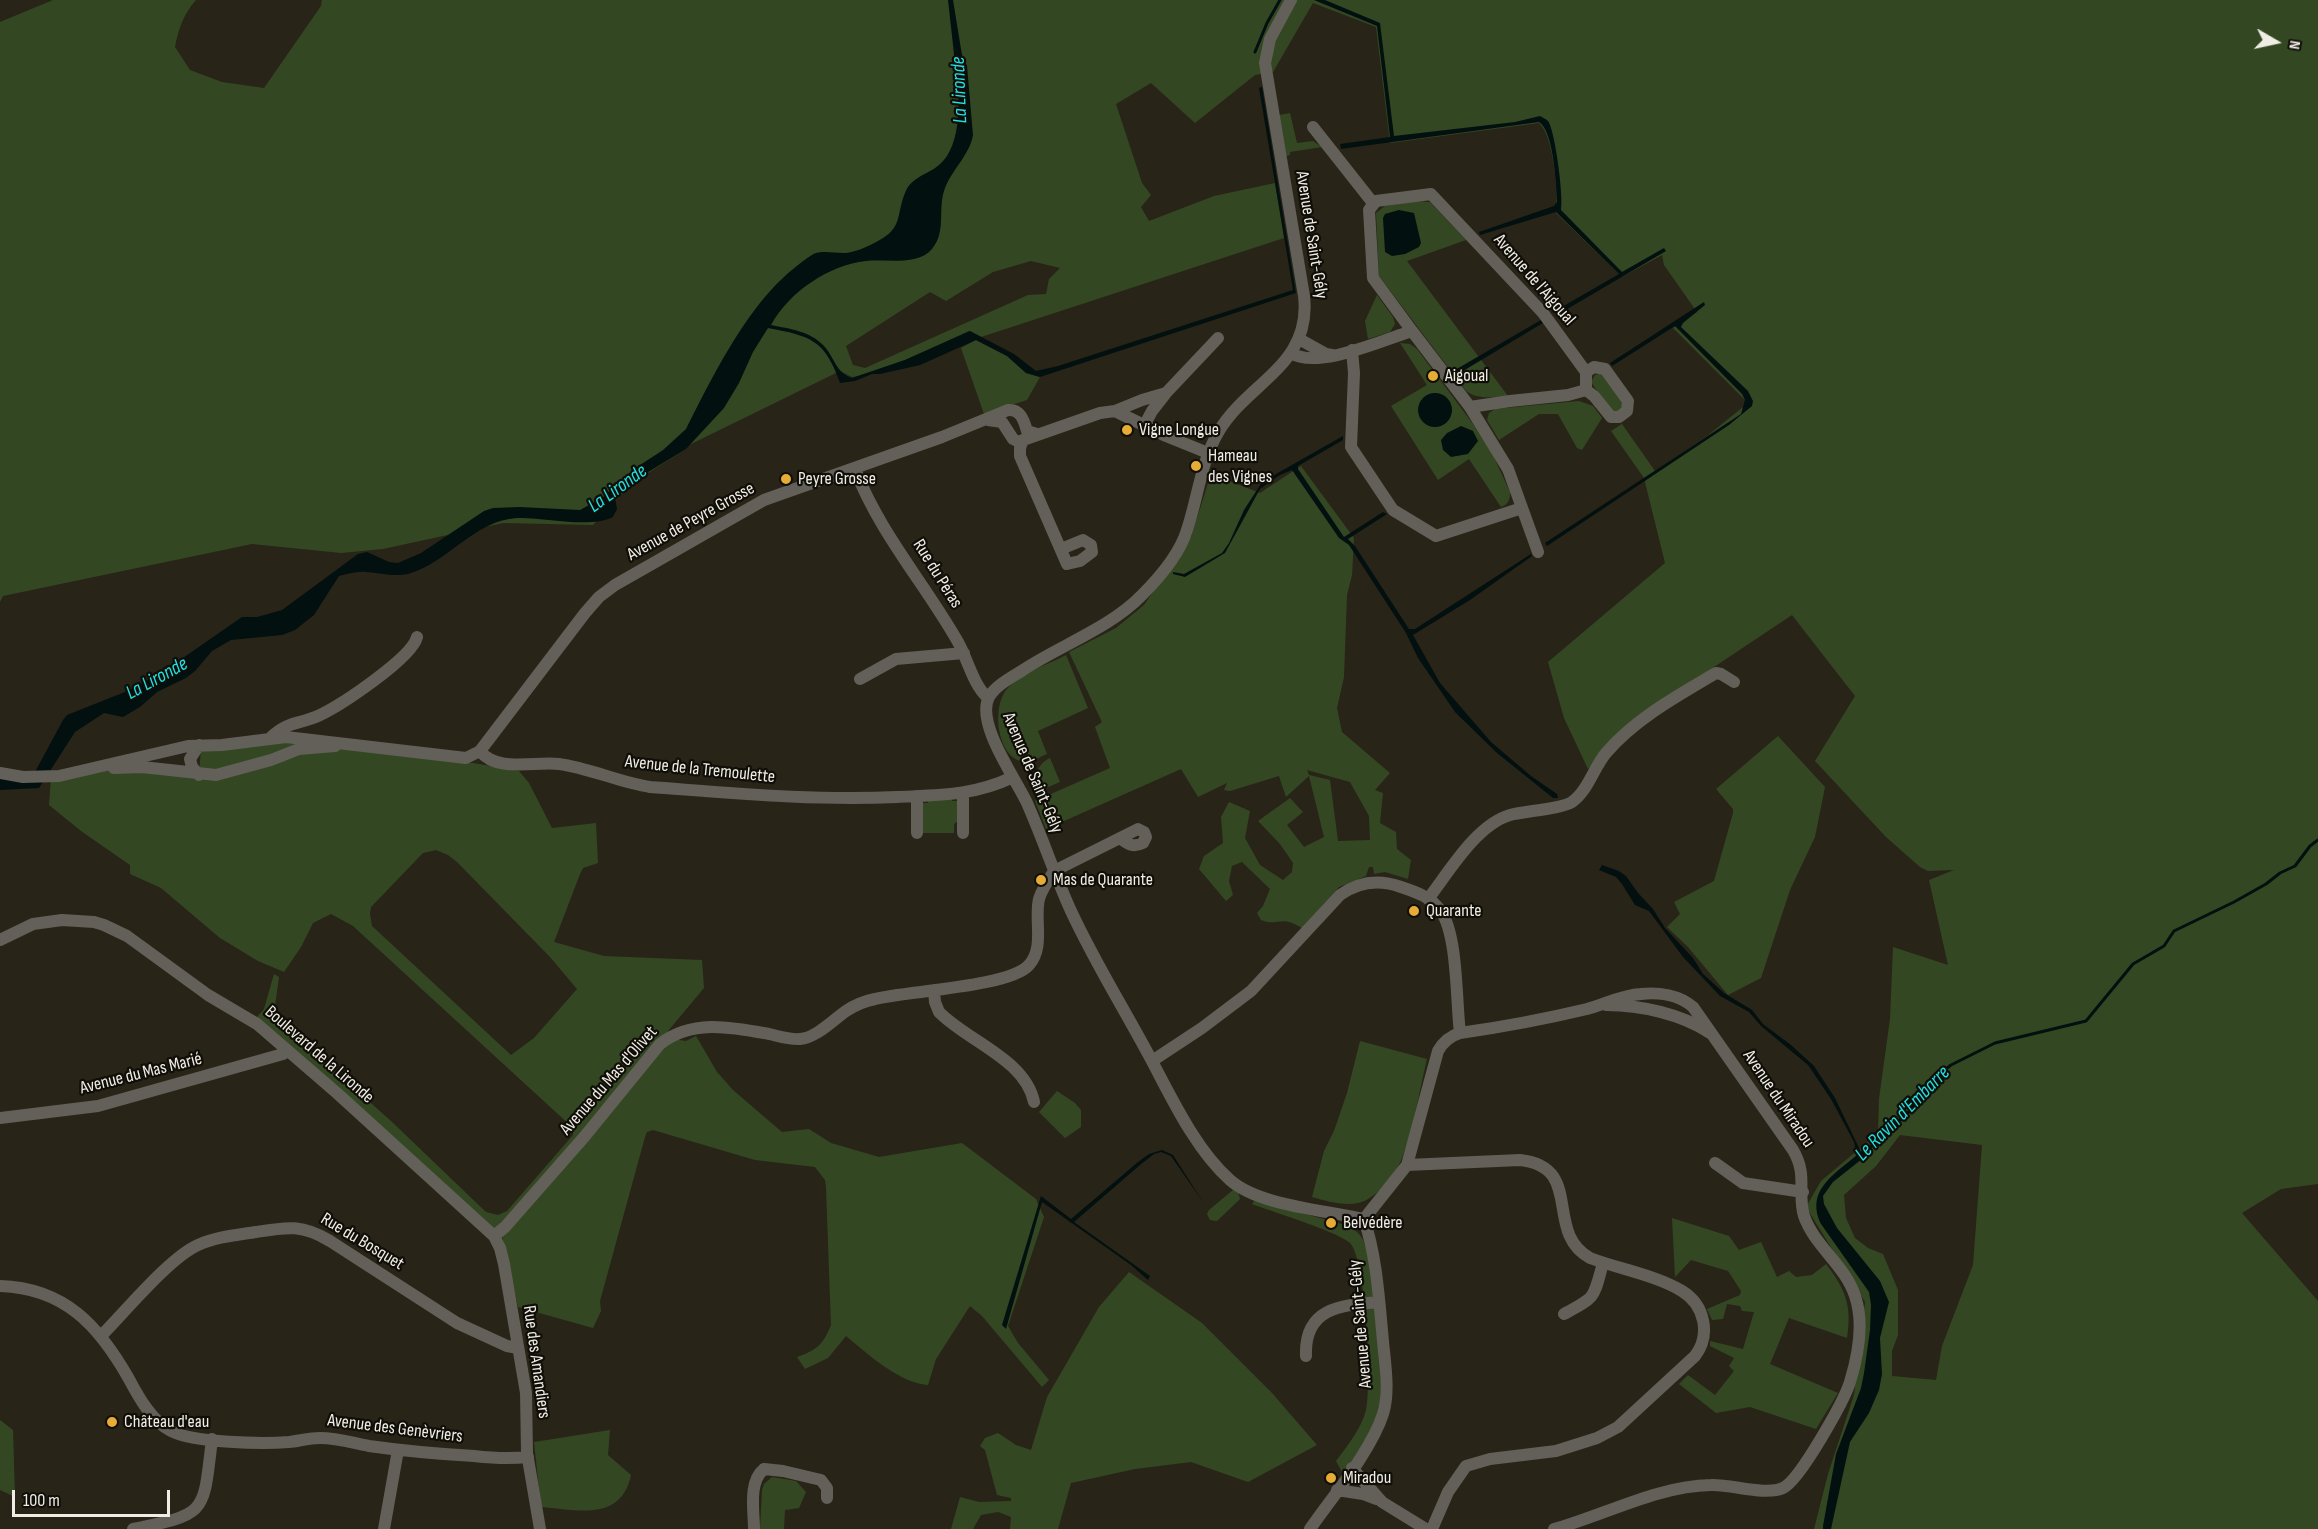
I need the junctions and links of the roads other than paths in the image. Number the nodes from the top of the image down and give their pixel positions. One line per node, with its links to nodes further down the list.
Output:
1 (1291, 0): 6 (street, Avenue de Saint-Gély)
2 (1312, 127): 3 (street)
3 (1373, 203): 4 (street); 10 (street, Avenue de l'Aigoual)
4 (1412, 331): 7 (street); 13 (street)
5 (1218, 338): 12 (street)
6 (1299, 339): 8 (street, Avenue de Saint-Gély); 9 (street)
7 (1352, 350): 9 (street); 23 (street)
8 (1290, 353): 9 (street); 21 (street, Avenue de Saint-Gély)
9 (1334, 355)
10 (1586, 372): 11 (street); 11 (street)
11 (1586, 390): 13 (street)
12 (1166, 393): 15 (street); 18 (street)
13 (1470, 407): 23 (street)
14 (1008, 411): 16 (street, Avenue de Peyre Grosse); 17 (street); 19 (street)
15 (1115, 411): 18 (street); 19 (street)
16 (987, 420): 17 (street, Avenue de Peyre Grosse); 22 (street, Avenue de Peyre Grosse)
17 (1002, 422): 20 (street)
18 (1144, 426): 21 (street)
19 (1037, 434): 20 (street)
20 (1021, 443): 24 (street)
21 (1208, 453): 30 (street, Avenue de Saint-Gély)
22 (855, 469): 27 (street, Rue du Péras); 34 (street, Avenue de Peyre Grosse)
23 (1522, 508): 25 (street)
24 (1061, 549)
25 (1538, 552)
26 (417, 637): 31 (street)
27 (964, 653): 28 (street); 30 (street, Rue du Péras)
28 (860, 679)
29 (1734, 682): 45 (street)
30 (988, 698): 38 (street, Avenue de Saint-Gély)
31 (270, 738): 32 (street); 33 (street)
32 (199, 745): 35 (street); 37 (street)
33 (353, 745): 34 (street); 37 (street)
34 (480, 751): 40 (street, Avenue de la Tremoulette)
35 (86, 769): 36 (street); 37 (street)
36 (0, 773)
37 (199, 775)
38 (1012, 777): 39 (street, Avenue de la Tremoulette); 44 (street, Avenue de Saint-Gély)
39 (963, 793): 40 (street, Avenue de la Tremoulette); 42 (street)
40 (916, 796): 41 (street)
41 (917, 833)
42 (963, 833)
43 (1120, 838): 44 (street)
44 (1054, 871): 47 (street, Avenue du Mas d'Olivet); 52 (street, Avenue de Saint-Gély)
45 (1428, 899): 49 (street); 52 (street)
46 (0, 940): 51 (street, Boulevard de la Lironde)
47 (933, 990): 53 (street); 59 (street, Avenue du Mas d'Olivet)
48 (1602, 1005): 49 (street, Avenue du Miradou); 50 (street, Avenue du Miradou); 50 (street, Avenue du Miradou)
49 (1460, 1033): 56 (street)
50 (1714, 1035): 57 (street, Avenue du Miradou)
51 (287, 1050): 54 (street, Avenue du Mas Marié); 59 (street, Boulevard de la Lironde)
52 (1152, 1061): 58 (street, Avenue de Saint-Gély)
53 (1034, 1102)
54 (0, 1118)
55 (1715, 1162): 57 (street)
56 (1407, 1165): 58 (street); 60 (street)
57 (1803, 1192): 81 (street, Avenue du Miradou)
58 (1364, 1219): 62 (street, Avenue de Saint-Gély)
59 (494, 1236): 65 (street, Rue des Amandiers)
60 (1603, 1263): 63 (street); 80 (street)
61 (0, 1286): 64 (street, Avenue des Genèvriers)
62 (1379, 1302): 66 (street); 70 (street, Avenue de Saint-Gély)
63 (1564, 1314)
64 (101, 1336): 65 (street, Rue du Bosquet); 67 (street, Avenue des Genèvriers)
65 (518, 1348): 69 (street, Rue des Amandiers)
66 (1306, 1356)
67 (212, 1439): 68 (street, Avenue des Genèvriers); 74 (street)
68 (399, 1450): 69 (street, Avenue des Genèvriers); 75 (street)
69 (528, 1457): 76 (street, Rue des Amandiers)
70 (1352, 1468): 71 (street, Avenue de Saint-Gély); 73 (street)
71 (1336, 1490): 73 (street); 78 (street, Avenue de Saint-Gély)
72 (828, 1498): 77 (street)
73 (1382, 1502): 79 (street)
74 (133, 1529)
75 (384, 1529)
76 (540, 1529)
77 (754, 1529)
78 (1310, 1529)
79 (1426, 1529)
80 (1432, 1529)
81 (1554, 1529)

